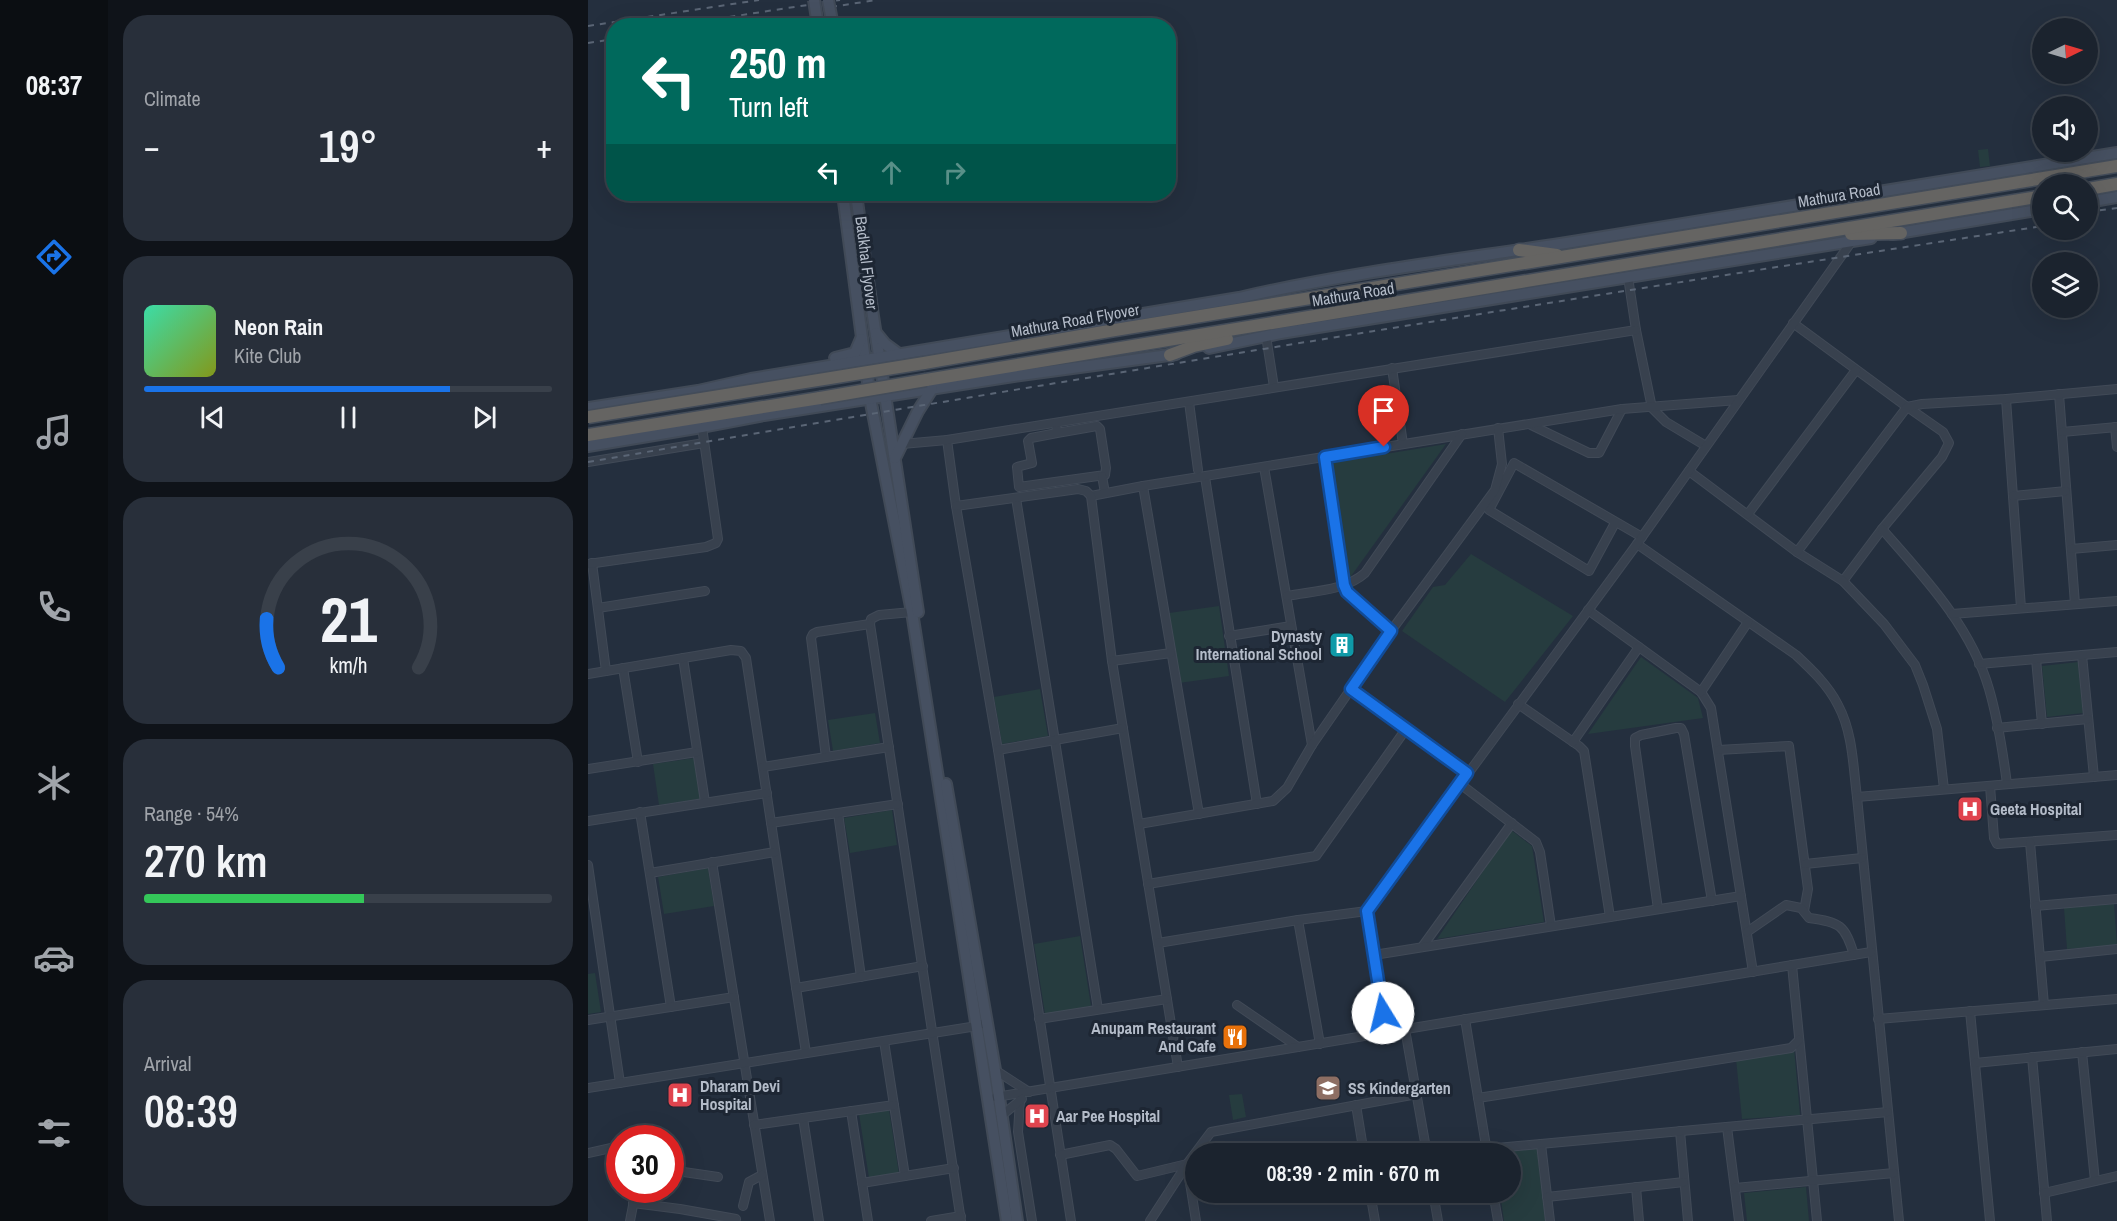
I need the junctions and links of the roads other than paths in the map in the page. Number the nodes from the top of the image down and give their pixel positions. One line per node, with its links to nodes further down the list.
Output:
1 (814, 0): 3 (main road, bridge)
2 (828, 0): 4 (main road, bridge)
3 (817, 18)
4 (831, 18)
5 (2117, 153): 18 (main road)
6 (2117, 166): 19 (highway, Mathura Road)
7 (2117, 184): 8 (highway)
8 (2098, 187)
9 (2117, 197): 11 (main road)
10 (2032, 198): 16 (highway)
11 (2098, 200)
12 (844, 201): 26 (main road, Badkhal Flyover)
13 (857, 201): 24 (main road, Badkhal Flyover)
14 (2032, 211): 15 (main road)
15 (1901, 233): 16 (highway); 17 (main road)
16 (1813, 234): 21 (highway, Mathura Road)
17 (1852, 241): 20 (main road); 22 (street)
18 (1519, 250): 19 (highway); 27 (main road)
19 (1567, 257): 50 (highway, Mathura Road Flyover, bridge)
20 (1628, 277): 23 (street); 25 (main road)
21 (1288, 321): 28 (highway); 59 (highway, bridge)
22 (1793, 323): 33 (street); 43 (street)
23 (1636, 330): 32 (street); 48 (street)
24 (876, 333): 27 (main road); 29 (main road, Badkhal Flyover)
25 (1266, 336): 28 (main road); 35 (street)
26 (861, 337): 30 (main road, Badkhal Flyover); 34 (main road)
27 (904, 355): 29 (main road); 38 (main road)
28 (1170, 355): 36 (main road)
29 (880, 359): 30 (main road); 40 (main road, Badkhal Flyover)
30 (865, 361): 31 (main road); 41 (main road, Badkhal Flyover)
31 (819, 368): 34 (main road); 45 (main road)
32 (1392, 368): 35 (street); 63 (street)
33 (1856, 370): 46 (street); 82 (street)
34 (751, 379): 47 (main road)
35 (1274, 387): 44 (street)
36 (933, 388): 38 (main road); 62 (main road)
37 (2117, 389): 39 (street)
38 (915, 391): 40 (main road)
39 (2059, 394): 42 (street); 57 (street)
40 (886, 396): 41 (main road); 68 (main road, Badkhal Flyover)
41 (870, 398): 45 (main road); 99 (main road, Badkhal Flyover)
42 (2006, 399): 46 (street); 79 (street)
43 (1738, 400): 48 (street); 65 (street)
44 (1189, 402): 51 (street); 71 (street)
45 (829, 405): 53 (main road)
46 (1907, 407): 84 (street); 88 (street)
47 (588, 408)
48 (1652, 408): 49 (street); 65 (street)
49 (1622, 409): 52 (street); 52 (street)
50 (588, 417)
51 (1056, 423): 56 (street); 60 (street)
52 (1530, 424): 55 (street)
53 (702, 427): 61 (street); 64 (main road)
54 (2116, 427): 57 (street); 66 (street)
55 (1498, 428): 58 (street); 104 (street)
56 (1057, 432): 73 (street); 73 (street)
57 (2062, 432): 76 (street)
58 (1462, 434): 63 (street); 91 (street)
59 (588, 435)
60 (947, 440): 62 (street); 81 (street)
61 (704, 442): 69 (street); 89 (street)
62 (902, 444): 68 (main road)
63 (1403, 444): 67 (street)
64 (588, 446)
65 (1706, 446): 72 (street)
66 (2117, 447)
67 (1325, 457): 70 (street); 91 (street)
68 (895, 459): 201 (main road, Badkhal Flyover)
69 (588, 462)
70 (1264, 467): 74 (street); 93 (street)
71 (1198, 470)
72 (1689, 471): 82 (street); 85 (street)
73 (1102, 476): 77 (street)
74 (1205, 477): 75 (street); 105 (street)
75 (1143, 486): 77 (street); 108 (street)
76 (2066, 491): 79 (street); 87 (street)
77 (1105, 493): 78 (street)
78 (1091, 496): 80 (street); 112 (street)
79 (2013, 496): 97 (street)
80 (1016, 498): 81 (street); 125 (street)
81 (956, 507): 129 (street)
82 (1748, 514): 88 (street)
83 (1615, 523): 83 (street); 85 (street)
84 (1882, 530): 90 (street); 100 (street)
85 (1640, 540): 98 (street); 101 (street)
86 (2117, 545): 87 (street)
87 (2071, 549): 95 (street)
88 (1797, 552): 90 (street)
89 (590, 563): 96 (street)
90 (1843, 581): 142 (street)
91 (1344, 585): 93 (street); 104 (street)
92 (705, 591): 96 (street)
93 (1287, 596): 103 (street)
94 (2117, 601): 95 (street)
95 (2075, 604): 97 (street)
96 (598, 608): 115 (street)
97 (2021, 608): 100 (street)
98 (1588, 610): 106 (street); 119 (street)
99 (912, 612): 102 (street); 201 (main road, Badkhal Flyover)
100 (1952, 614): 113 (street)
101 (1748, 622): 118 (street); 144 (street)
102 (870, 624): 128 (street); 132 (street)
103 (1292, 626): 105 (street); 127 (street)
104 (1391, 631): 117 (street)
105 (1229, 636): 147 (street)
106 (1639, 646): 118 (street); 126 (street)
107 (2117, 652): 109 (street)
108 (1171, 653): 112 (street); 150 (street)
109 (2082, 655): 111 (street); 120 (street)
110 (682, 658): 114 (street); 131 (street); 134 (street)
111 (2036, 659): 113 (street); 121 (street)
112 (1112, 661): 122 (street)
113 (1979, 664): 123 (street)
114 (623, 668): 115 (street); 133 (street)
115 (606, 671): 116 (street)
116 (588, 674)
117 (1351, 689): 124 (street); 127 (street)
118 (1701, 692): 130 (street)
119 (1518, 704): 126 (street); 136 (street)
120 (2088, 719): 121 (street); 138 (street)
121 (2042, 724): 123 (street)
122 (1123, 728): 125 (street); 154 (street)
123 (1997, 728): 140 (street)
124 (1406, 729): 136 (street); 164 (street)
125 (1055, 739): 129 (street); 194 (street)
126 (1573, 742): 172 (street)
127 (1312, 745): 147 (street)
128 (889, 747): 132 (street); 146 (street)
129 (998, 750): 197 (street)
130 (1718, 750): 160 (street); 165 (street)
131 (697, 752): 133 (street); 145 (street)
132 (826, 757): 134 (street)
133 (638, 762): 135 (street)
134 (763, 767): 143 (street)
135 (588, 769)
136 (1467, 773): 139 (street)
137 (2117, 775): 138 (street)
138 (2094, 777): 140 (street)
139 (1459, 783): 153 (street); 170 (street)
140 (2007, 784): 141 (street)
141 (1990, 786): 142 (street); 156 (street)
142 (1944, 789): 144 (street)
143 (766, 793): 145 (street); 152 (street)
144 (1857, 797): 158 (street)
145 (705, 802): 148 (street)
146 (898, 804): 149 (street); 184 (street)
147 (1257, 804): 150 (street)
148 (640, 812): 151 (street); 162 (street)
149 (838, 813): 152 (street); 186 (street)
150 (1198, 814): 154 (street)
151 (588, 820)
152 (771, 823): 157 (street)
153 (1512, 823): 174 (street); 177 (street)
154 (1139, 824): 164 (street)
155 (2117, 835): 156 (street)
156 (2030, 842): 168 (street)
157 (775, 852): 159 (street); 187 (street)
158 (1862, 858): 160 (street); 179 (street)
159 (712, 862): 162 (street); 188 (street)
160 (1805, 864): 171 (street)
161 (588, 865): 163 (street)
162 (650, 873): 193 (street)
163 (589, 881): 196 (street)
164 (1149, 884): 176 (street)
165 (1741, 896): 167 (street); 175 (street)
166 (2117, 899): 168 (street)
167 (1712, 900): 169 (street); 169 (street)
168 (2035, 906): 182 (street)
169 (1658, 909): 172 (street)
170 (1367, 911): 173 (street); 180 (street)
171 (1804, 911): 175 (street); 181 (street)
172 (1610, 917): 174 (street)
173 (1298, 920): 176 (street); 207 (street)
174 (1551, 926): 177 (street)
175 (1747, 932): 185 (street)
176 (1158, 943): 189 (street)
177 (1422, 947): 180 (street)
178 (2117, 949): 182 (street)
179 (1871, 952): 181 (street); 199 (street)
180 (1374, 955): 203 (street)
181 (1854, 955): 183 (street)
182 (2040, 957): 192 (street)
183 (1792, 965): 185 (street); 205 (street)
184 (923, 966): 186 (street); 204 (street)
185 (1753, 972): 198 (street)
186 (861, 976): 187 (street)
187 (796, 988): 211 (street)
188 (734, 997): 193 (street); 213 (street)
189 (1167, 999): 194 (street); 215 (street)
190 (2117, 999): 192 (street)
191 (1237, 1005): 208 (street)
192 (2044, 1005): 195 (street)
193 (671, 1007): 196 (street)
194 (1098, 1010): 197 (street)
195 (1970, 1011): 199 (street); 214 (street)
196 (610, 1017): 200 (street); 217 (street)
197 (1039, 1019): 219 (street)
198 (1465, 1019): 202 (street); 223 (street)
199 (1878, 1019): 228 (street)
200 (588, 1020)
201 (982, 1024): 204 (street); 216 (main road); 222 (main road)
202 (1405, 1029): 203 (street); 221 (street)
203 (1386, 1032): 207 (street)
204 (933, 1033): 206 (street); 246 (street)
205 (1799, 1040): 223 (street); 231 (street)
206 (884, 1041): 211 (street); 225 (street)
207 (1320, 1044): 208 (street)
208 (1298, 1047): 215 (street)
209 (2117, 1048): 210 (street)
210 (2082, 1052): 212 (street); 254 (street)
211 (806, 1053): 213 (street)
212 (2032, 1057): 214 (street); 259 (street)
213 (745, 1063): 217 (street); 232 (street)
214 (1975, 1063): 289 (street)
215 (1178, 1067): 219 (street)
216 (995, 1070): 220 (street); 222 (main road)
217 (620, 1083): 218 (street)
218 (588, 1088)
219 (1050, 1088): 220 (street); 243 (street)
220 (1029, 1092): 222 (street); 224 (street)
221 (1417, 1094): 226 (street); 237 (street)
222 (994, 1097): 229 (main road); 274 (main road)
223 (1478, 1098): 238 (street)
224 (1020, 1100): 229 (street); 276 (street)
225 (894, 1105): 227 (street); 250 (street)
226 (1356, 1105): 235 (street); 236 (street)
227 (852, 1111): 230 (street); 256 (street)
228 (1887, 1112): 231 (street); 248 (street)
229 (1001, 1116): 275 (main road)
230 (803, 1118): 232 (street); 271 (street)
231 (1807, 1119): 233 (street); 253 (street)
232 (754, 1125): 249 (street)
233 (1727, 1127): 234 (street); 258 (street)
234 (1680, 1131): 239 (street); 255 (street)
235 (1203, 1143)
236 (1362, 1143)
237 (1425, 1143)
238 (1486, 1143)
239 (1540, 1144): 240 (street); 260 (street)
240 (1521, 1147)
241 (606, 1149): 242 (street)
242 (588, 1153)
243 (1060, 1155): 244 (street); 277 (street)
244 (1185, 1164)
245 (1185, 1167): 278 (street)
246 (954, 1168): 250 (street); 268 (street)
247 (684, 1172): 252 (street)
248 (1894, 1173): 253 (street); 288 (street)
249 (762, 1176): 266 (street); 270 (street)
250 (905, 1176): 256 (street)
251 (2117, 1176): 254 (street)
252 (718, 1177)
253 (1813, 1180): 258 (street); 287 (street)
254 (2095, 1181): 259 (street)
255 (1684, 1182): 257 (street); 285 (street)
256 (862, 1183): 272 (street)
257 (1636, 1187): 260 (street); 284 (street)
258 (1735, 1188): 286 (street)
259 (2044, 1193): 290 (street)
260 (1547, 1197): 283 (street)
261 (633, 1203): 267 (street); 269 (street)
262 (1193, 1203): 279 (street)
263 (1373, 1203): 280 (street)
264 (1435, 1203): 281 (street)
265 (1496, 1203): 282 (street)
266 (743, 1206)
267 (736, 1219)
268 (961, 1219): 273 (street)
269 (630, 1221)
270 (770, 1221)
271 (819, 1221)
272 (868, 1221)
273 (932, 1221)
274 (1008, 1221)
275 (1017, 1221)
276 (1032, 1221)
277 (1071, 1221)
278 (1150, 1221)
279 (1196, 1221)
280 (1375, 1221)
281 (1438, 1221)
282 (1498, 1221)
283 (1550, 1221)
284 (1639, 1221)
285 (1688, 1221)
286 (1739, 1221)
287 (1817, 1221)
288 (1899, 1221)
289 (1990, 1221)
290 (2047, 1221)

